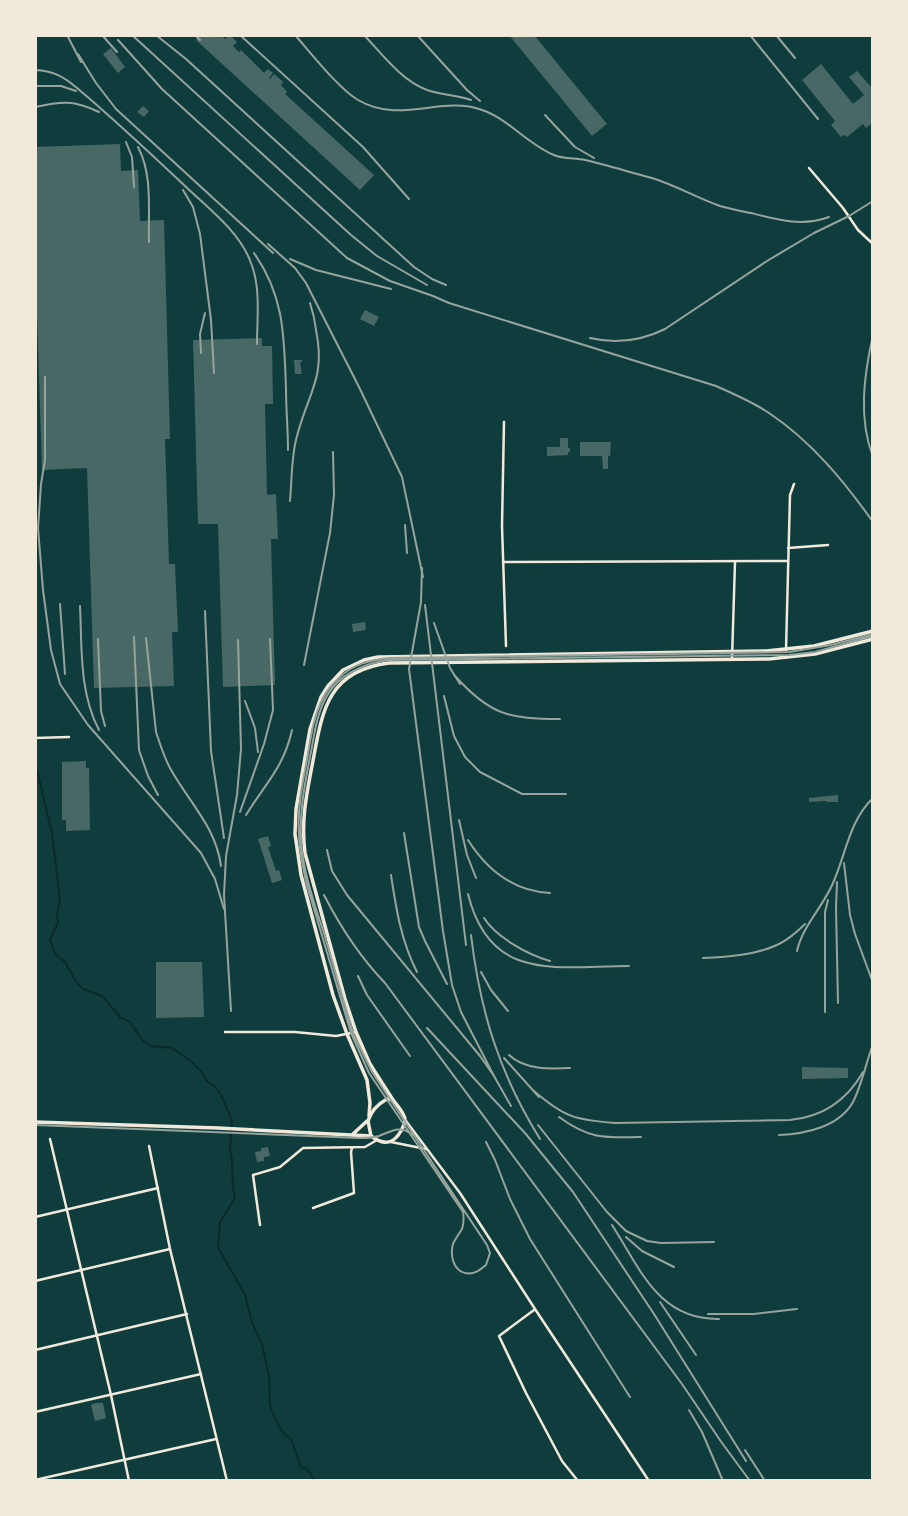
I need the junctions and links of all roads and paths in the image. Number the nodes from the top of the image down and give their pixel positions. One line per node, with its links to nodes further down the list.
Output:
1 (809, 168): 2 (street)
2 (873, 244)
3 (504, 422): 8 (street)
4 (794, 484): 6 (street)
5 (828, 545): 6 (street)
6 (788, 548): 7 (street)
7 (787, 561): 9 (street); 13 (street)
8 (503, 562): 9 (street); 12 (street)
9 (735, 562): 14 (street)
10 (873, 631): 13 (main road)
11 (873, 639): 15 (main road)
12 (506, 646)
13 (786, 650): 14 (main road)
14 (732, 652): 15 (street); 20 (main road)
15 (733, 659): 19 (main road)
16 (69, 737): 17 (street)
17 (35, 738)
18 (225, 1032): 20 (street)
19 (356, 1032): 20 (street); 21 (main road)
20 (346, 1034): 22 (main road)
21 (393, 1100): 22 (main road); 23 (main road)
22 (369, 1118): 25 (main road); 26 (main road)
23 (405, 1119): 29 (main road); 32 (street)
24 (35, 1122): 25 (main road)
25 (353, 1134): 26 (main road)
26 (371, 1136): 28 (main road)
27 (50, 1139): 35 (street)
28 (377, 1140): 29 (main road); 31 (street)
29 (391, 1142): 32 (street)
30 (149, 1146): 33 (street)
31 (352, 1148): 34 (street); 37 (street)
32 (426, 1149): 41 (street)
33 (158, 1188): 35 (street); 38 (street)
34 (313, 1208)
35 (66, 1210): 36 (street); 39 (street)
36 (35, 1217)
37 (260, 1225)
38 (170, 1249): 39 (street); 42 (street)
39 (81, 1270): 40 (street); 43 (street)
40 (35, 1281)
41 (535, 1309): 53 (street); 54 (street)
42 (187, 1314): 43 (street); 45 (street)
43 (97, 1336): 44 (street); 46 (street)
44 (35, 1350)
45 (201, 1374): 46 (street); 48 (street)
46 (111, 1395): 47 (street); 49 (street)
47 (35, 1412)
48 (217, 1439): 49 (street); 52 (street)
49 (125, 1459): 50 (street); 51 (street)
50 (35, 1480)
51 (129, 1481)
52 (227, 1481)
53 (578, 1481)
54 (649, 1481)

